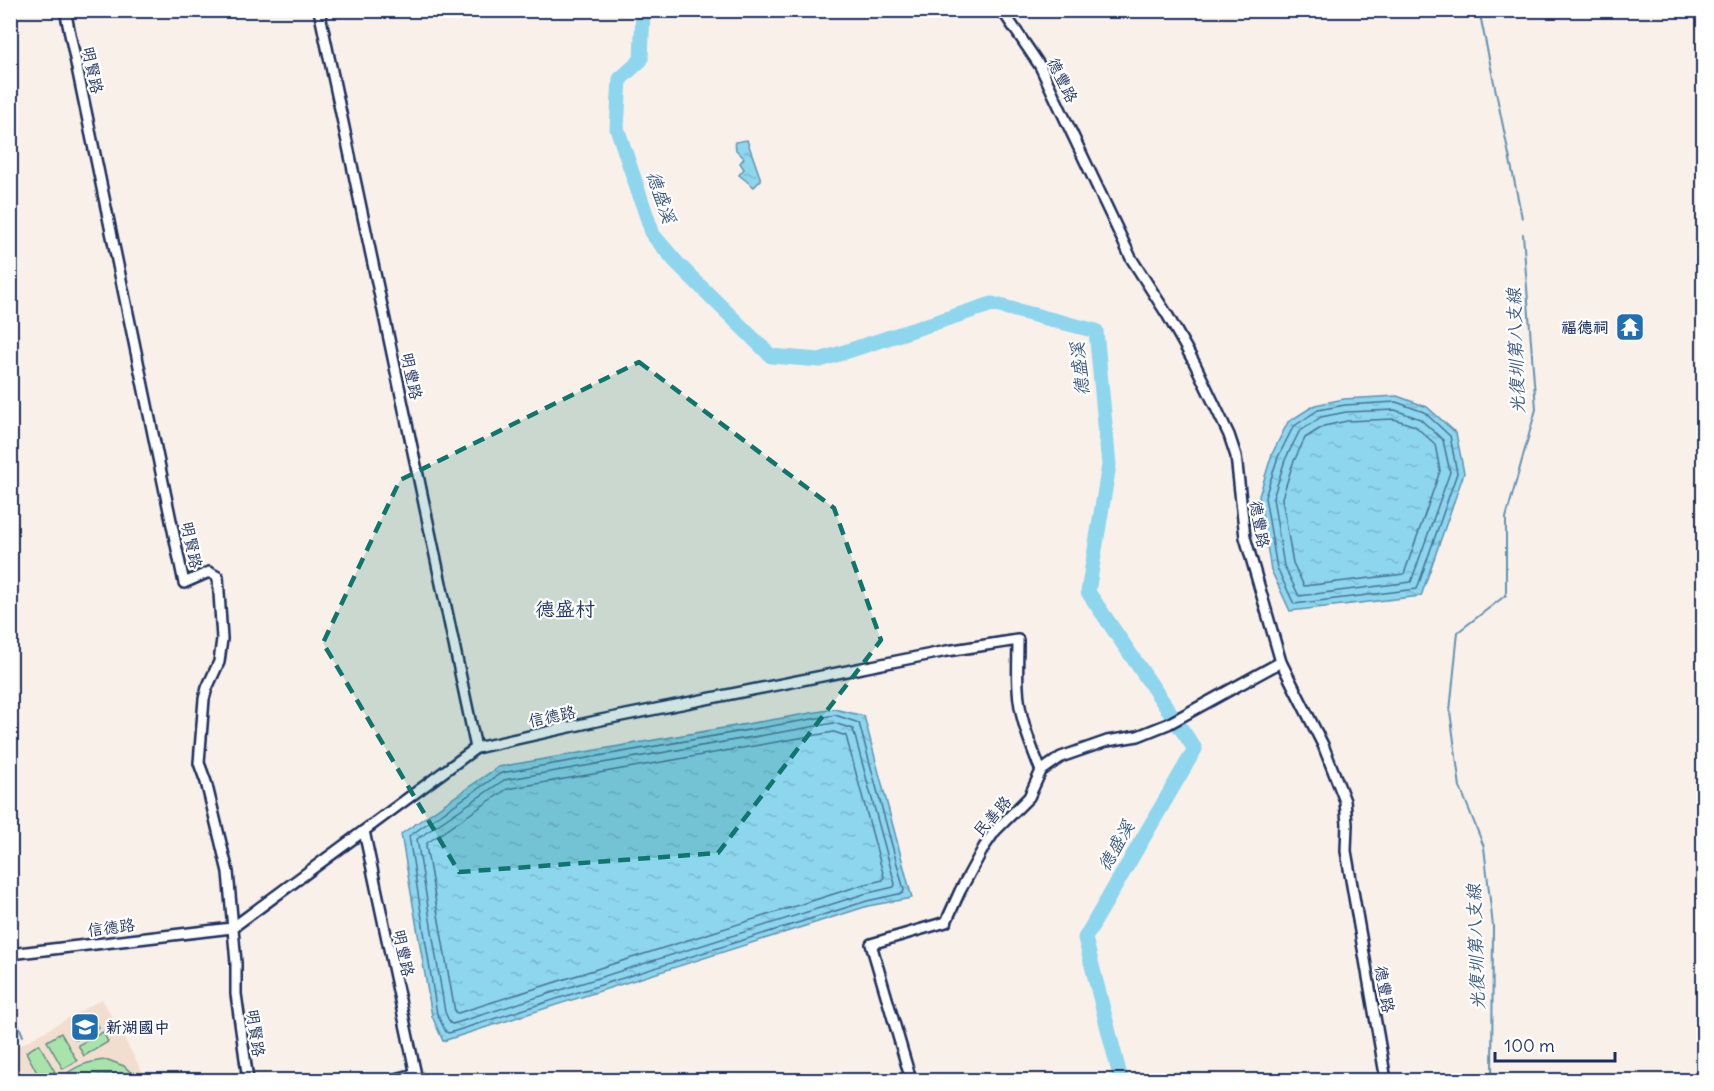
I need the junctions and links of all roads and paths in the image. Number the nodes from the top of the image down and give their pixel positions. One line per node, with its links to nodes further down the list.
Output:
1 (65, 10): 8 (street, 明賢路)
2 (319, 10): 5 (street, 明豐路)
3 (1002, 10): 4 (street, 德豐路)
4 (1281, 662): 6 (street); 14 (street, 德豐路)
5 (476, 748): 6 (street, 信德路); 7 (street, 信德路)
6 (1041, 771): 13 (street, 民善路)
7 (364, 831): 8 (street, 信德路); 10 (street, 明豐路)
8 (232, 928): 9 (street, 信德路); 11 (street, 明賢路)
9 (10, 954)
10 (416, 1077): 12 (street)
11 (248, 1080)
12 (392, 1080)
13 (911, 1080)
14 (1386, 1080)

